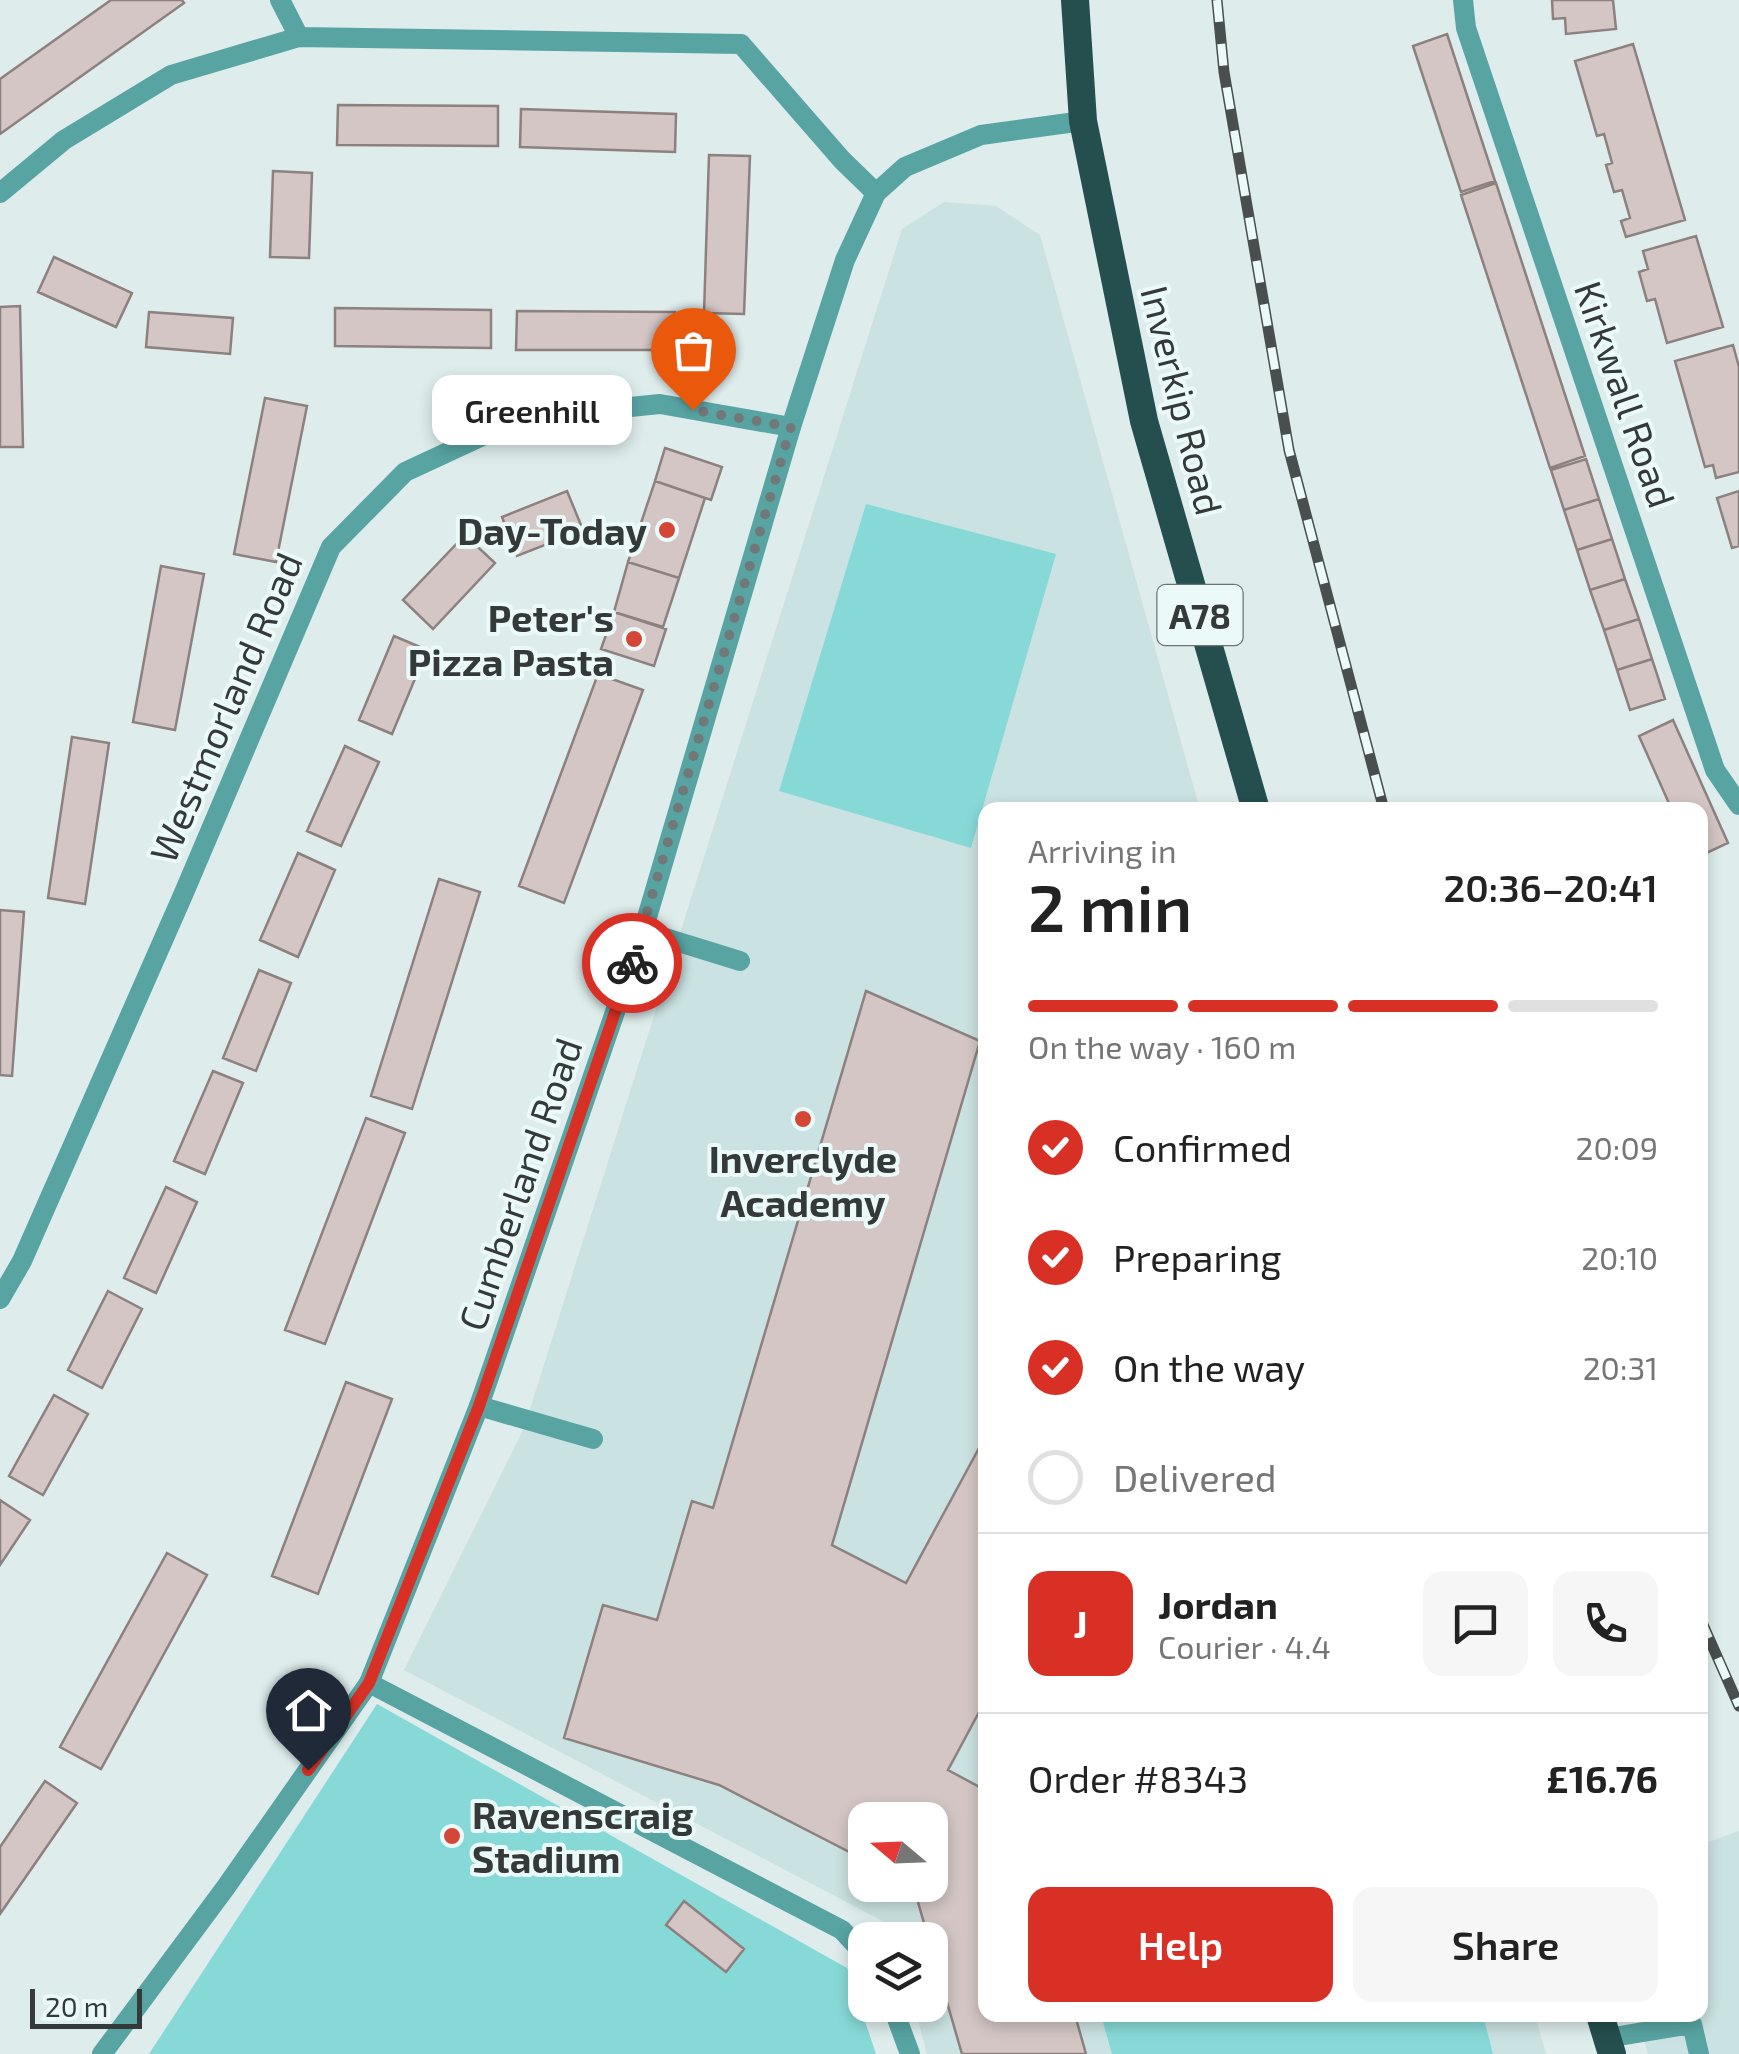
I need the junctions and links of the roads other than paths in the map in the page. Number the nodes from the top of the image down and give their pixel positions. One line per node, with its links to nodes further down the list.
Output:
1 (280, 0): 4 (street)
2 (1076, 0): 5 (highway, Inverkip Road / A78)
3 (1463, 0): 10 (street, Kirkwall Road)
4 (299, 37): 6 (street); 7 (street)
5 (1083, 121): 7 (street, Cumberland Road); 9 (highway, Inverkip Road / A78)
6 (0, 193)
7 (876, 193): 8 (street, Cumberland Road)
8 (791, 427): 11 (street, Cumberland Road); 13 (street, Westmorland Road)
9 (1254, 802)
10 (1739, 805)
11 (643, 932): 12 (street); 14 (street, Cumberland Road)
12 (740, 961)
13 (0, 1300)
14 (479, 1406): 15 (street); 16 (street, Cumberland Road)
15 (593, 1439)
16 (369, 1683): 17 (street); 20 (street, Cumberland Road)
17 (848, 1937)
18 (898, 2022): 21 (street)
19 (1606, 2036): 22 (street)
20 (102, 2054)
21 (910, 2054)
22 (1699, 2054)

